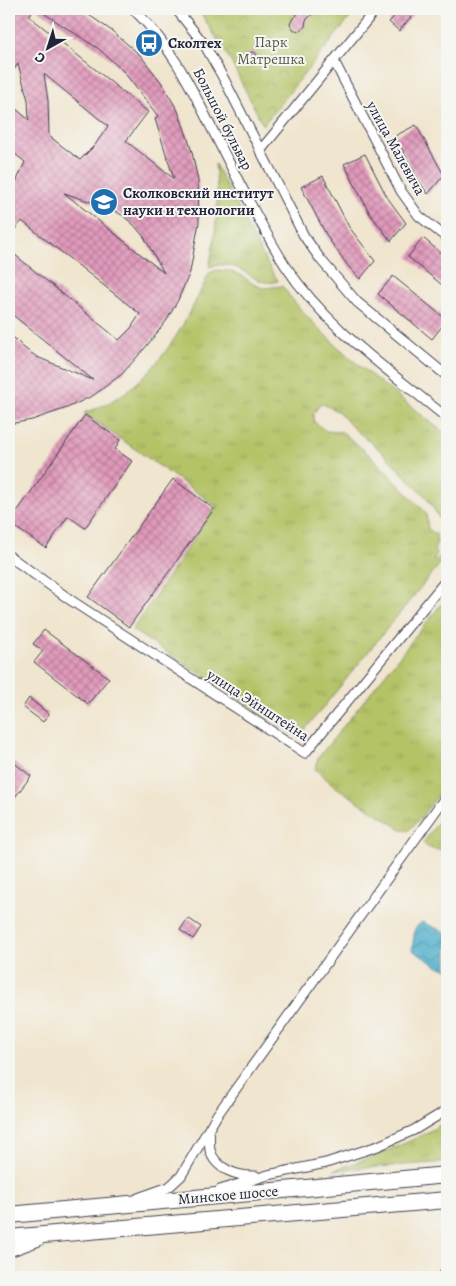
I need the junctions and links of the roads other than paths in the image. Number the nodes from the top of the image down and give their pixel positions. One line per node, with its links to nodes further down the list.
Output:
1 (133, 9): 8 (street, Большой бульвар)
2 (176, 9): 5 (street, Большой бульвар)
3 (376, 9): 4 (street)
4 (334, 61): 5 (street); 6 (street, улица Малевича)
5 (260, 151): 7 (street, Большой бульвар)
6 (447, 238)
7 (447, 376)
8 (447, 418)
9 (9, 556): 10 (street, улица Эйнштейна)
10 (447, 579)
11 (447, 795): 13 (street)
12 (447, 1110): 14 (street)
13 (209, 1129): 14 (street); 18 (street)
14 (268, 1175): 16 (street)
15 (447, 1175): 16 (highway, Минское шоссе)
16 (196, 1198): 18 (highway, Минское шоссе)
17 (447, 1200): 20 (highway, Минское шоссе)
18 (122, 1204): 19 (highway, Минское шоссе)
19 (9, 1215)
20 (59, 1234): 21 (highway, Минское шоссе); 22 (street)
21 (9, 1238)
22 (9, 1252)
23 (447, 1270): 24 (street)
24 (443, 1277)

